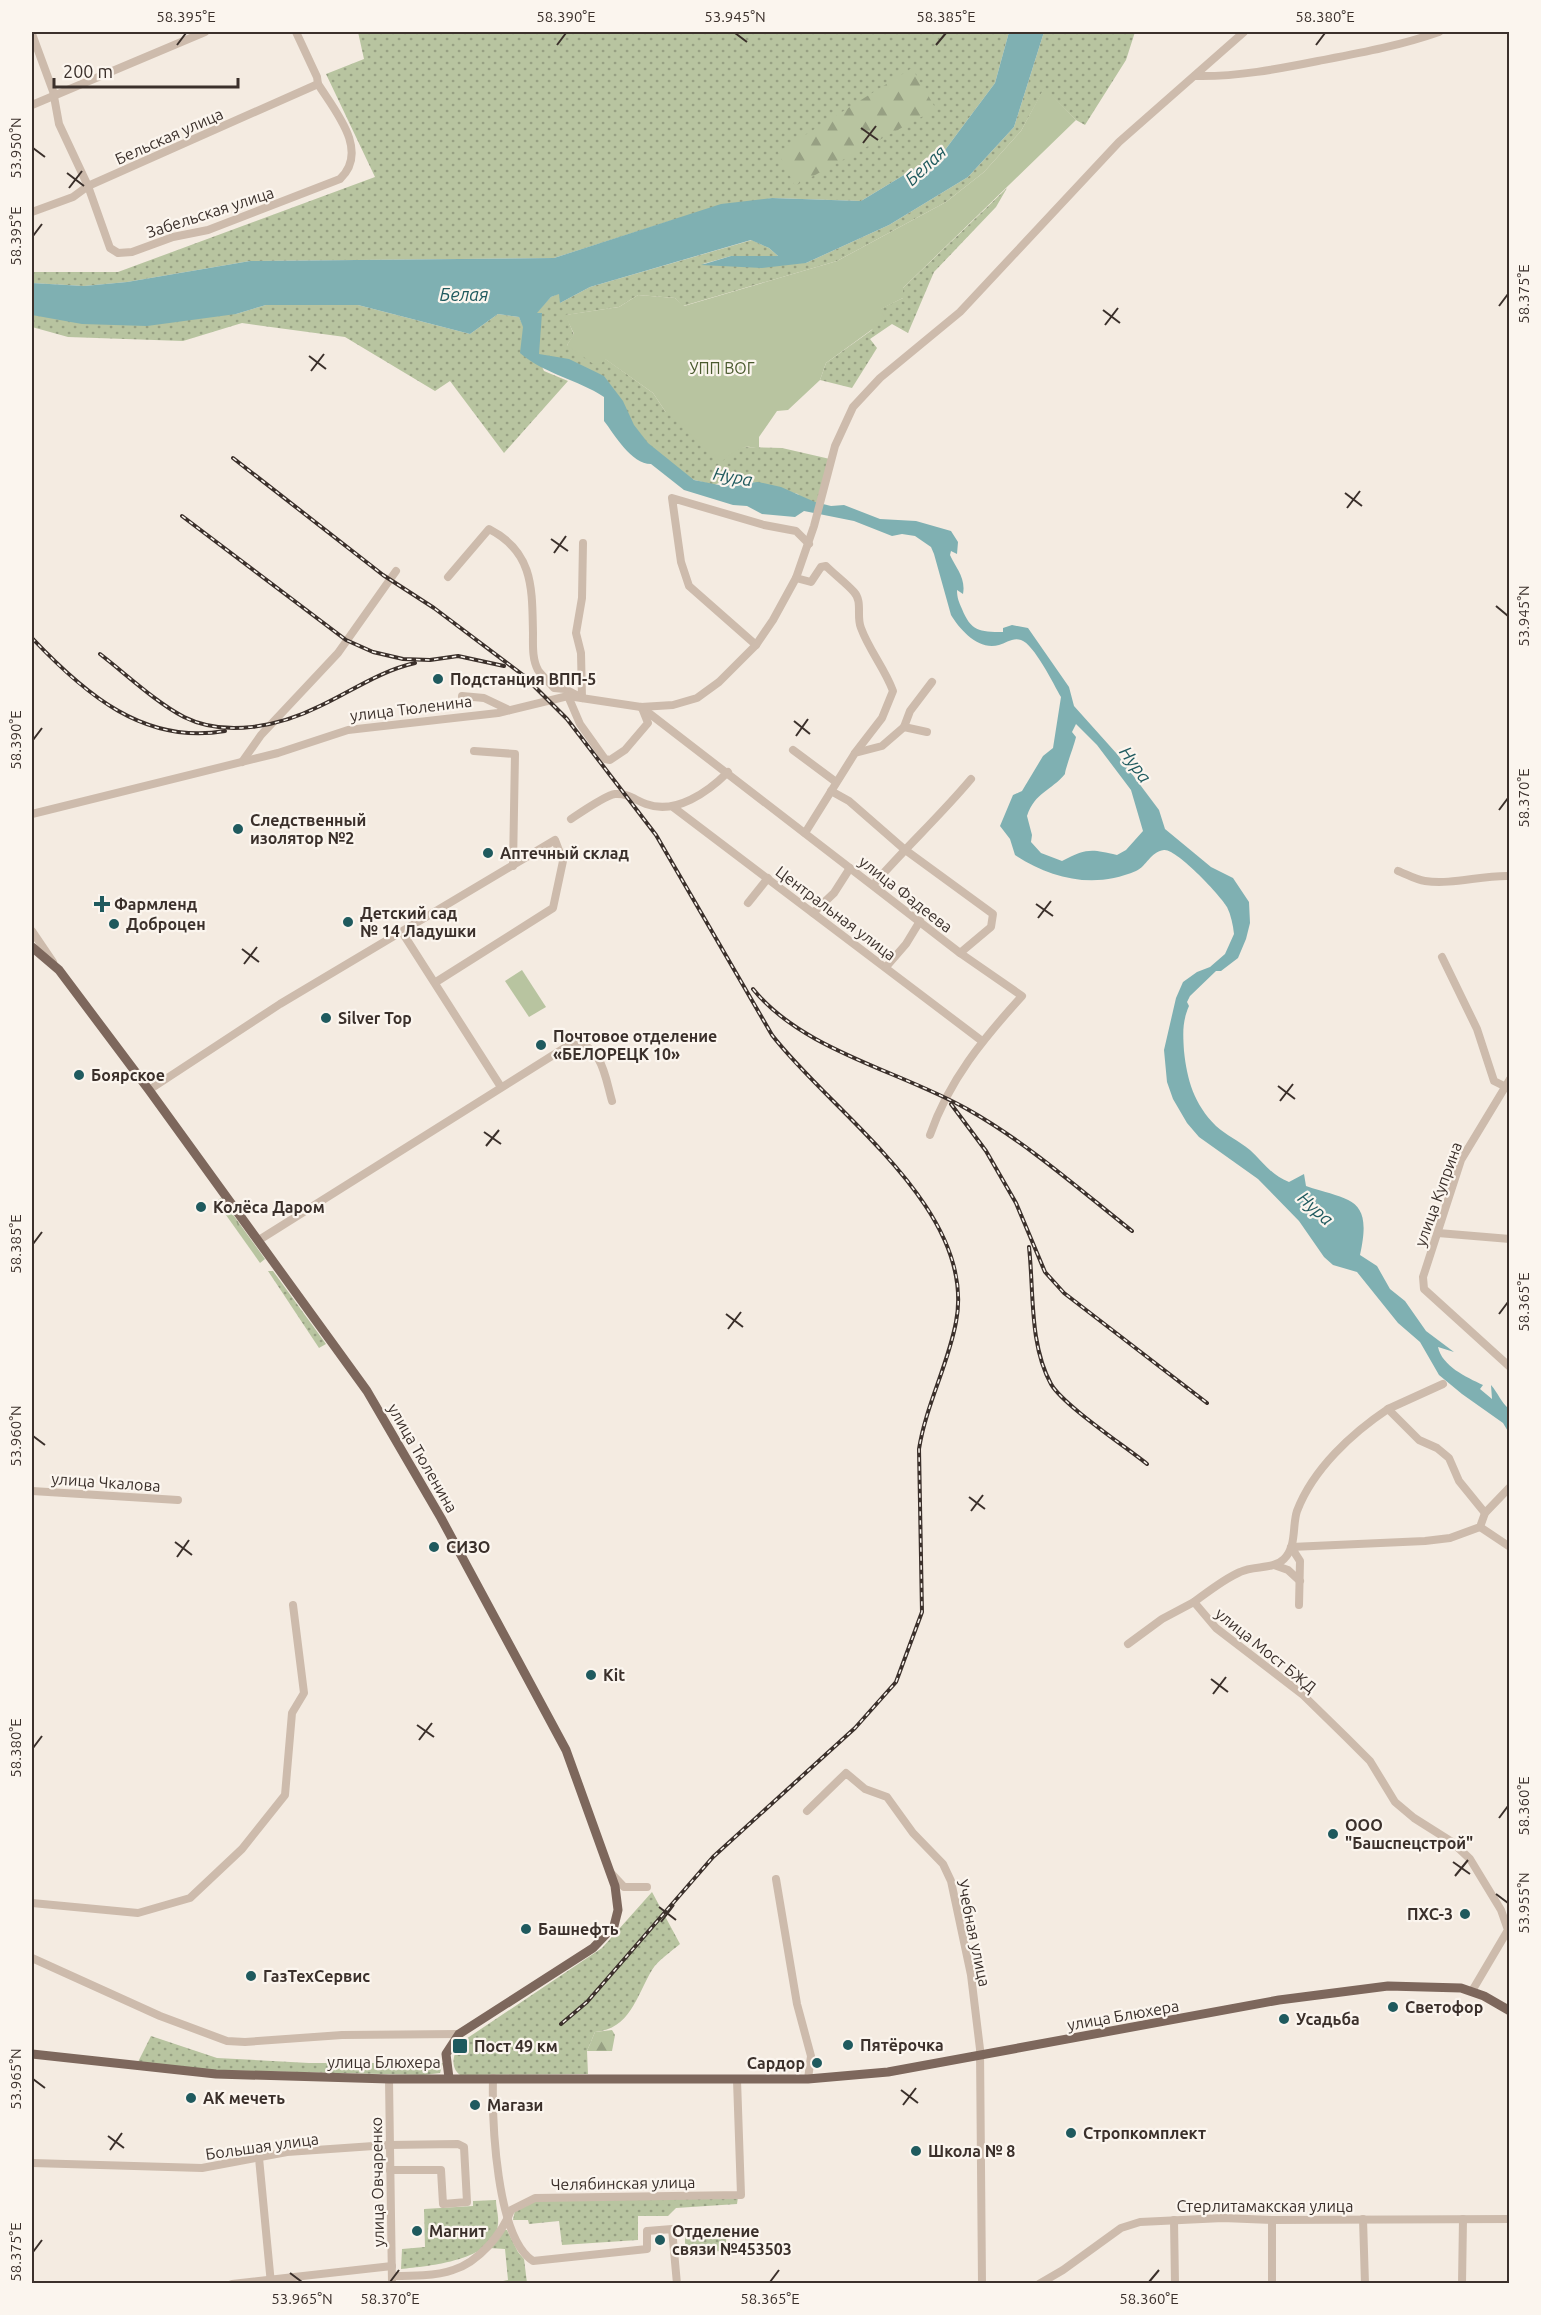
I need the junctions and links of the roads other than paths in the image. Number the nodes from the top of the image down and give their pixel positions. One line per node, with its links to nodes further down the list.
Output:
1 (206, 32): 8 (street)
2 (296, 32): 7 (street)
3 (1244, 32): 6 (street, улица Тюленина)
4 (1439, 32): 6 (street)
5 (32, 33): 8 (street)
6 (1195, 76): 13 (street, улица Тюленина)
7 (318, 84): 10 (street, Бельская улица); 10 (street, Забельская улица)
8 (54, 96): 9 (street); 10 (street)
9 (32, 105)
10 (88, 186): 11 (street, Бельская улица)
11 (32, 212)
12 (584, 543): 21 (street)
13 (809, 544): 16 (street, улица Тюленина); 17 (street)
14 (396, 571): 29 (street)
15 (448, 577): 21 (street)
16 (796, 578): 17 (street, улица Тюленина); 28 (street)
17 (756, 645): 22 (street, улица Тюленина)
18 (932, 682): 24 (street)
19 (462, 696): 23 (street)
20 (568, 696): 21 (street, улица Тюленина); 22 (street); 23 (street, улица Тюленина)
21 (582, 698): 22 (street, улица Тюленина)
22 (641, 707): 30 (street, улица Фадеева)
23 (509, 710): 29 (street, улица Тюленина)
24 (904, 727): 25 (street); 28 (street)
25 (927, 732)
26 (794, 750): 32 (street)
27 (474, 751): 39 (street)
28 (855, 753): 32 (street)
29 (242, 762): 35 (street, улица Тюленина)
30 (728, 772): 34 (street); 37 (street, улица Фадеева)
31 (971, 779): 38 (street)
32 (836, 782): 33 (street)
33 (831, 791): 37 (street); 38 (street)
34 (673, 807): 36 (street); 43 (street, Центральная улица)
35 (32, 814)
36 (571, 819)
37 (805, 833): 40 (street, улица Фадеева)
38 (904, 849): 44 (street); 51 (street)
39 (513, 866): 49 (street); 55 (street)
40 (850, 868): 44 (street, улица Фадеева); 46 (street)
41 (1398, 871): 42 (street)
42 (1509, 876)
43 (768, 878): 45 (street); 46 (street, Центральная улица)
44 (873, 885): 47 (street, улица Фадеева)
45 (748, 903)
46 (813, 913): 53 (street, Центральная улица)
47 (920, 921): 51 (street, улица Фадеева); 53 (street)
48 (32, 931): 54 (street, улица Тюленина)
49 (402, 932): 55 (street); 60 (street)
50 (32, 946): 54 (main road, улица Тюленина)
51 (960, 953): 56 (street, улица Фадеева)
52 (1442, 957): 59 (street)
53 (886, 967): 56 (street, Центральная улица)
54 (59, 970): 60 (main road, улица Тюленина)
55 (436, 982): 58 (street)
56 (982, 1041): 62 (street, улица Фадеева)
57 (1509, 1079): 59 (street, улица Куприна)
58 (501, 1087): 61 (street); 65 (street)
59 (1507, 1088): 63 (street, улица Куприна)
60 (149, 1090): 65 (main road, улица Тюленина)
61 (612, 1101)
62 (930, 1135)
63 (1438, 1233): 64 (street); 66 (street, улица Куприна)
64 (1509, 1239)
65 (259, 1240): 83 (main road, улица Тюленина)
66 (1509, 1367)
67 (1443, 1384): 68 (street)
68 (1388, 1408): 72 (street); 74 (street)
69 (1509, 1487): 72 (street)
70 (32, 1491): 71 (street, улица Чкалова)
71 (178, 1500)
72 (1485, 1513): 73 (street)
73 (1480, 1527): 74 (street); 75 (street)
74 (1291, 1547): 76 (street); 77 (street)
75 (1509, 1547)
76 (1274, 1565): 77 (street); 78 (street, улица Мост БЖД)
77 (1300, 1581): 80 (street)
78 (1194, 1602): 81 (street); 87 (street, улица Мост БЖД)
79 (293, 1605): 86 (street)
80 (1299, 1605)
81 (1128, 1644)
82 (807, 1811): 93 (street, Учебная улица)
83 (610, 1871): 85 (street); 91 (main road, улица Тюленина)
84 (776, 1879): 97 (street)
85 (647, 1887)
86 (32, 1903)
87 (1509, 1929): 89 (street)
88 (32, 1958): 91 (street)
89 (1472, 1990): 90 (main road, улица Блюхера); 93 (main road, улица Блюхера)
90 (1509, 2011)
91 (459, 2034): 94 (main road)
92 (32, 2054): 96 (main road, улица Блюхера)
93 (981, 2055): 97 (main road, улица Блюхера); 114 (street)
94 (450, 2078): 95 (main road, улица Блюхера); 96 (main road, улица Блюхера)
95 (492, 2078): 98 (main road, улица Блюхера); 108 (street)
96 (389, 2079): 99 (street, улица Овчаренко)
97 (808, 2079): 98 (main road, улица Блюхера)
98 (737, 2080): 108 (street, Челябинская улица)
99 (388, 2145): 100 (street, Большая улица); 102 (street, улица Овчаренко); 102 (street, Большая улица)
100 (259, 2158): 101 (street, Большая улица); 110 (street)
101 (32, 2163)
102 (390, 2170): 109 (street, улица Овчаренко)
103 (1363, 2219): 104 (street, Стерлитамакская улица); 107 (street, Стерлитамакская улица); 118 (street)
104 (1463, 2219): 105 (street, Стерлитамакская улица); 119 (street)
105 (1509, 2219)
106 (1174, 2220): 107 (street, Стерлитамакская улица); 115 (street, Стерлитамакская улица); 116 (street)
107 (1272, 2220): 117 (street)
108 (507, 2222): 111 (street, Челябинская улица); 113 (street)
109 (392, 2266): 110 (street); 111 (street, улица Овчаренко)
110 (271, 2280): 112 (street)
111 (392, 2280)
112 (232, 2283)
113 (677, 2283)
114 (982, 2283)
115 (1039, 2283)
116 (1175, 2283)
117 (1272, 2283)
118 (1365, 2283)
119 (1462, 2283)

